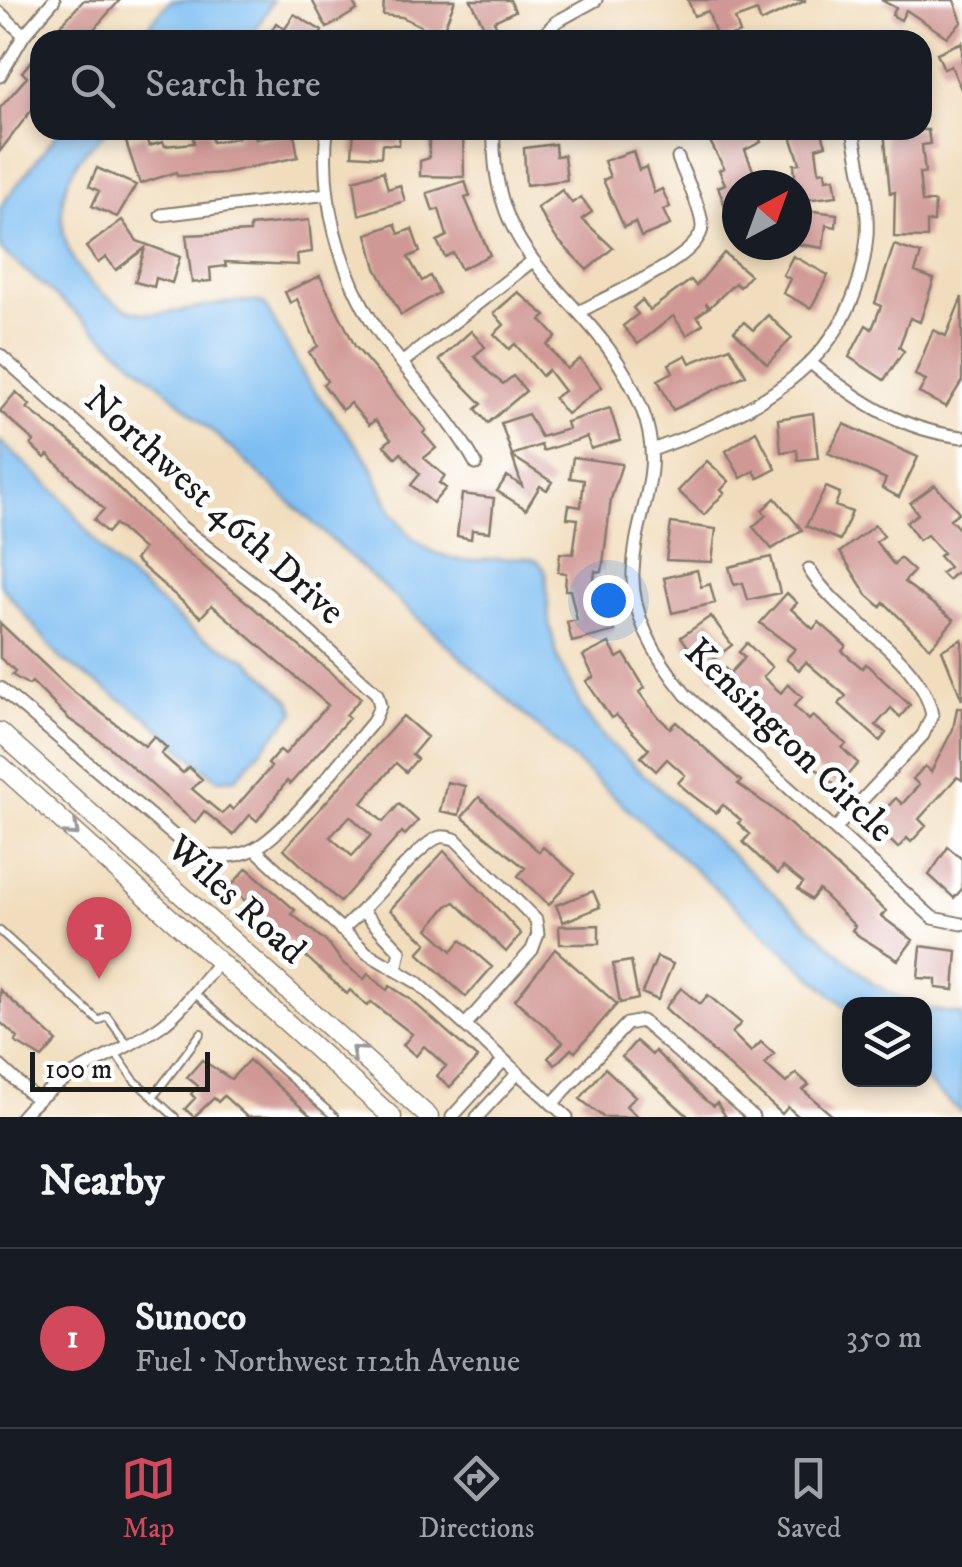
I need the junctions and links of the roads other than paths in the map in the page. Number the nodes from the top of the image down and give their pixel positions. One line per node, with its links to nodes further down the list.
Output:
1 (54, 0): 5 (street)
2 (596, 0): 4 (street)
3 (0, 13): 5 (street)
4 (548, 30)
5 (24, 35): 6 (street)
6 (0, 76)
7 (326, 140): 11 (street)
8 (494, 140): 13 (street, Kensington Circle)
9 (854, 140): 17 (street)
10 (678, 158): 14 (street)
11 (328, 194): 12 (street); 16 (street)
12 (161, 215)
13 (531, 262): 14 (street, Kensington Circle); 16 (street)
14 (579, 312): 19 (street, Kensington Circle)
15 (0, 355): 26 (street, Northwest 46th Drive)
16 (403, 362): 20 (street)
17 (813, 365): 18 (street); 19 (street)
18 (962, 437)
19 (654, 449): 25 (street, Kensington Circle)
20 (476, 464)
21 (810, 569): 25 (street)
22 (0, 688): 26 (street)
23 (0, 732): 32 (main road, Wiles Road)
24 (0, 765): 31 (main road, Wiles Road, one-way to 31)
25 (835, 829): 28 (street, Kensington Circle)
26 (254, 849): 29 (street)
27 (364, 914): 29 (street); 33 (street); 35 (street)
28 (962, 924)
29 (341, 930): 33 (street)
30 (0, 931): 37 (lane)
31 (219, 962): 32 (main road); 34 (street); 48 (main road, Wiles Road)
32 (258, 964): 49 (main road, Wiles Road, one-way to 32)
33 (396, 970): 35 (street)
34 (193, 992): 37 (street); 47 (lane)
35 (466, 1024): 39 (street)
36 (202, 1034): 42 (lane)
37 (128, 1046): 38 (street)
38 (116, 1054): 42 (lane); 43 (street)
39 (504, 1060): 41 (street); 50 (street)
40 (0, 1066): 43 (street)
41 (518, 1072): 44 (street); 51 (street)
42 (153, 1097): 46 (lane)
43 (36, 1098): 45 (street)
44 (552, 1104): 52 (street); 53 (street)
45 (21, 1117)
46 (175, 1117)
47 (334, 1117)
48 (392, 1117)
49 (429, 1117)
50 (452, 1117)
51 (477, 1117)
52 (567, 1117)
53 (753, 1117)

